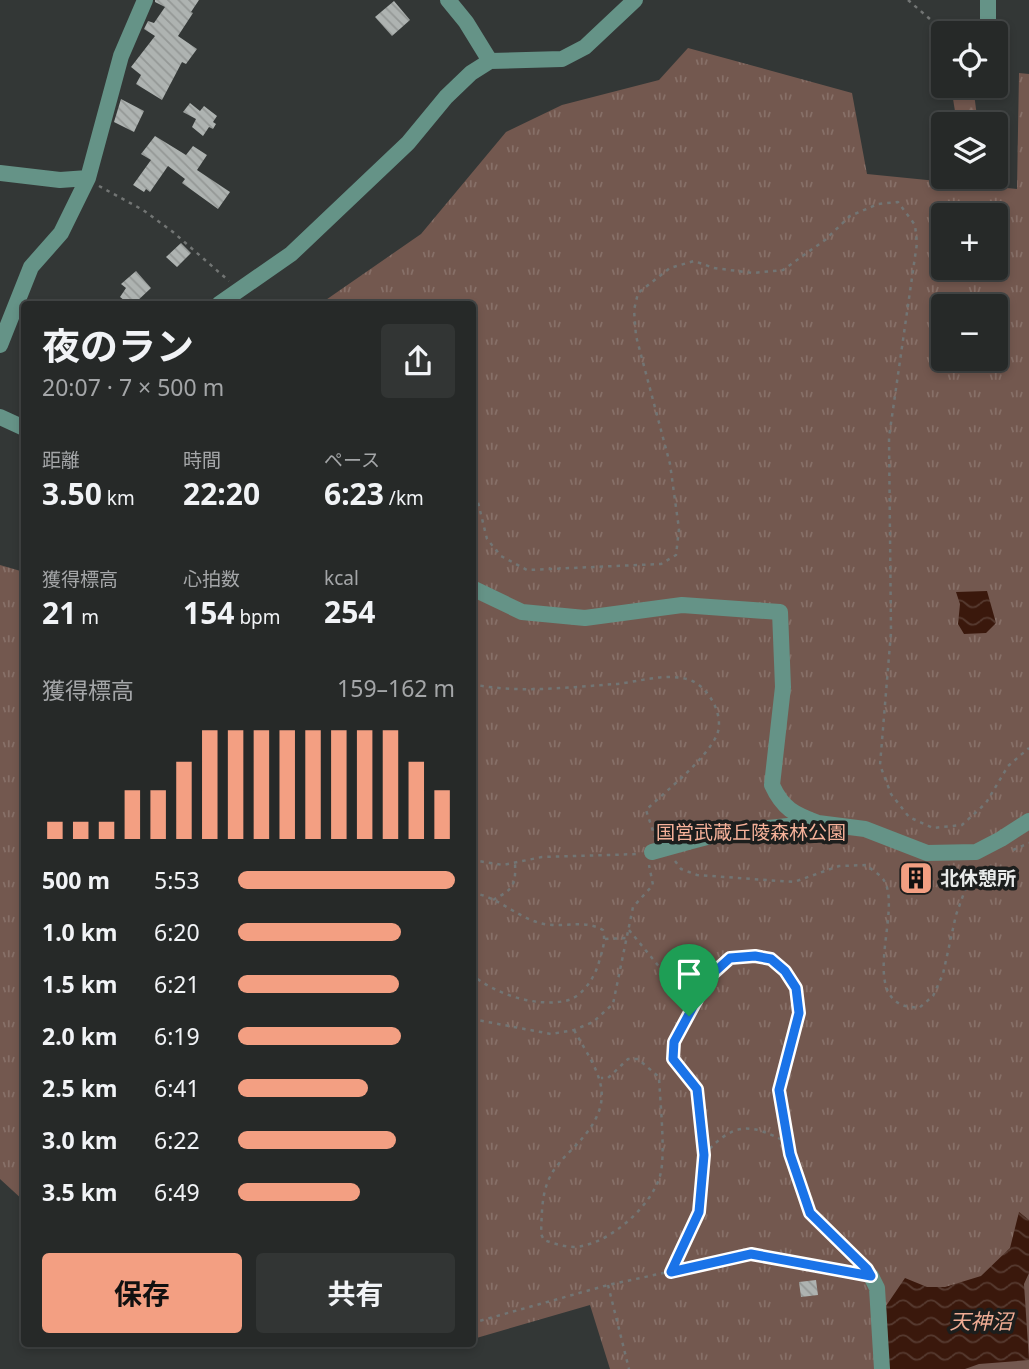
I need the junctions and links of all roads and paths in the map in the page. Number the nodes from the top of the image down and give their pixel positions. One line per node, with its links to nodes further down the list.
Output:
1 (145, 0): 10 (street)
2 (448, 0): 8 (street)
3 (635, 0): 8 (street)
4 (908, 0): 6 (path)
5 (988, 0): 7 (street)
6 (932, 21)
7 (988, 21)
8 (490, 61): 11 (street)
9 (0, 173): 10 (street)
10 (88, 178): 11 (path); 13 (street)
11 (242, 291): 12 (street)
12 (224, 301)
13 (0, 345)
14 (0, 417): 15 (street)
15 (21, 427)
16 (476, 495): 18 (path)
17 (476, 590): 20 (street)
18 (1029, 748)
19 (1029, 821): 20 (street)
20 (817, 823): 21 (street, bridge)
21 (649, 853): 23 (path); 26 (path)
22 (476, 861): 23 (path)
23 (515, 863): 25 (path)
24 (476, 894): 25 (path)
25 (493, 900): 28 (path)
26 (628, 929): 27 (path); 30 (path)
27 (626, 938): 28 (path); 32 (path)
28 (606, 939): 29 (path)
29 (476, 978)
30 (689, 1016): 34 (path); 35 (path)
31 (476, 1020): 32 (path)
32 (574, 1030): 33 (path)
33 (601, 1078): 33 (path)
34 (788, 1143): 35 (path); 37 (path)
35 (704, 1155): 36 (path)
36 (671, 1272): 37 (path); 38 (path)
37 (871, 1276): 41 (street)
38 (608, 1285): 39 (path); 40 (path)
39 (476, 1322)
40 (629, 1369)
41 (882, 1369)

